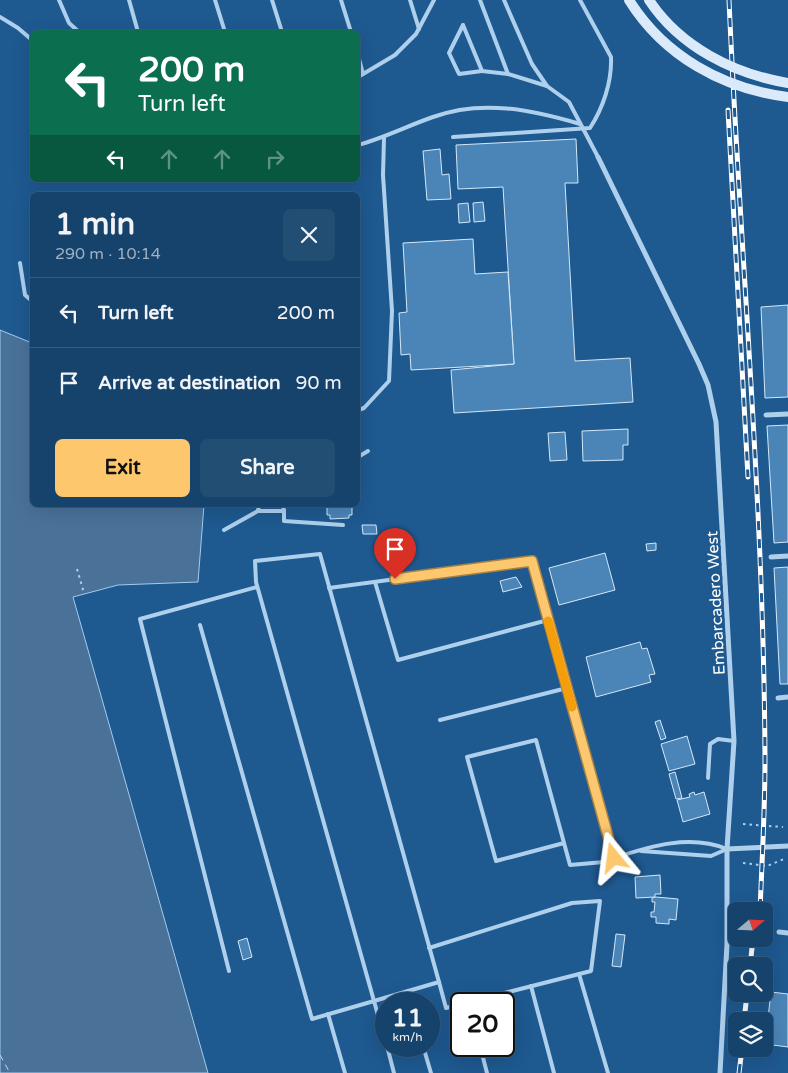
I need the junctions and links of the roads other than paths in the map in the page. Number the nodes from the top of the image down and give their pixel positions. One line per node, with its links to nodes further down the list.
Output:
1 (59, 0): 15 (lane)
2 (129, 0): 16 (lane)
3 (215, 0): 17 (lane)
4 (272, 0): 18 (lane)
5 (341, 0): 19 (lane)
6 (410, 0): 14 (lane)
7 (434, 0): 14 (lane)
8 (480, 0): 24 (lane)
9 (504, 0): 27 (lane)
10 (580, 0): 30 (lane)
11 (629, 0): 28 (main road, bridge)
12 (649, 0): 26 (main road, bridge)
13 (0, 17): 20 (lane)
14 (419, 29): 23 (lane)
15 (77, 30)
16 (137, 30)
17 (224, 30)
18 (281, 30)
19 (350, 30)
20 (30, 38)
21 (360, 63): 23 (lane)
22 (482, 71): 22 (lane); 24 (lane)
23 (363, 74): 25 (lane)
24 (508, 74): 27 (lane)
25 (360, 76)
26 (788, 83)
27 (547, 86): 29 (lane)
28 (788, 97)
29 (580, 124): 30 (lane); 32 (lane)
30 (584, 129): 31 (lane); 34 (lane)
31 (453, 137)
32 (384, 138): 33 (lane); 37 (lane)
33 (360, 144)
34 (598, 157): 59 (street, Embarcadero West)
35 (20, 263): 36 (lane)
36 (30, 299)
37 (360, 409)
38 (788, 414): 39 (street)
39 (766, 415)
40 (368, 451): 41 (lane)
41 (360, 456)
42 (259, 507): 45 (lane)
43 (283, 507): 44 (lane)
44 (284, 510): 45 (lane); 46 (lane)
45 (258, 511): 47 (lane)
46 (343, 525)
47 (224, 530)
48 (788, 556): 49 (street)
49 (771, 557)
50 (375, 582): 52 (lane); 53 (lane); 53 (lane)
51 (257, 587): 52 (lane); 69 (lane); 75 (lane)
52 (329, 588): 68 (lane)
53 (548, 620): 55 (lane)
54 (200, 625): 78 (lane)
55 (567, 688): 58 (lane); 65 (lane)
56 (788, 697): 57 (street)
57 (778, 698)
58 (440, 720)
59 (734, 740): 60 (lane); 63 (street, Embarcadero West)
60 (708, 778)
61 (564, 843): 61 (lane); 65 (lane)
62 (788, 846): 63 (street)
63 (727, 849): 64 (lane); 64 (lane); 88 (street, Embarcadero West)
64 (637, 851): 65 (lane)
65 (614, 858)
66 (780, 932): 67 (street)
67 (788, 933)
68 (429, 948): 70 (lane); 71 (lane)
69 (229, 971)
70 (579, 974): 72 (lane); 87 (lane)
71 (439, 982): 73 (lane); 77 (lane)
72 (531, 986): 74 (lane); 86 (lane)
73 (408, 991): 75 (lane)
74 (509, 992)
75 (374, 1001): 76 (lane); 78 (lane)
76 (375, 1004)
77 (450, 1007)
78 (328, 1014): 82 (lane)
79 (390, 1057): 83 (lane)
80 (426, 1057): 84 (lane)
81 (483, 1057): 85 (lane)
82 (344, 1073)
83 (394, 1073)
84 (431, 1073)
85 (487, 1073)
86 (554, 1073)
87 (608, 1073)
88 (720, 1073)

